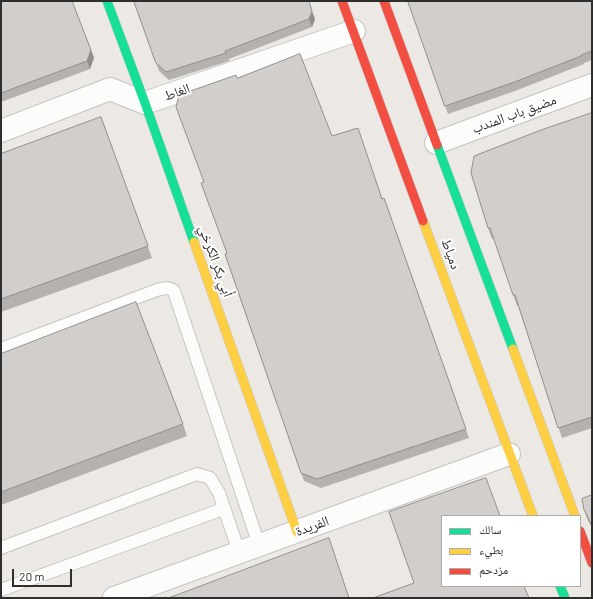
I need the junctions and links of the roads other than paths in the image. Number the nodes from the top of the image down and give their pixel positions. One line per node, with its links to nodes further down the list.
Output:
1 (107, 1): 6 (street, أبي بكر الكرخي)
2 (342, 1): 4 (street, دمياط)
3 (384, 1): 8 (street, دمياط)
4 (354, 30): 6 (street, الغاط); 10 (street, دمياط)
5 (592, 85): 8 (street, مضيق باب المندب)
6 (145, 103): 7 (street, الغاط); 14 (street, أبي بكر الكرخي)
7 (1, 130)
8 (436, 142): 13 (street, دمياط)
9 (1, 349): 17 (lane)
10 (509, 454): 12 (street, دمياط); 14 (street, الفريدة)
11 (223, 509): 16 (lane); 17 (lane); 20 (lane)
12 (533, 515)
13 (575, 515)
14 (297, 532): 17 (street, الفريدة)
15 (581, 533): 18 (street)
16 (1, 548)
17 (249, 548): 21 (street, الفريدة)
18 (592, 563)
19 (560, 587): 22 (street)
20 (1, 590)
21 (114, 598)
22 (565, 598)

